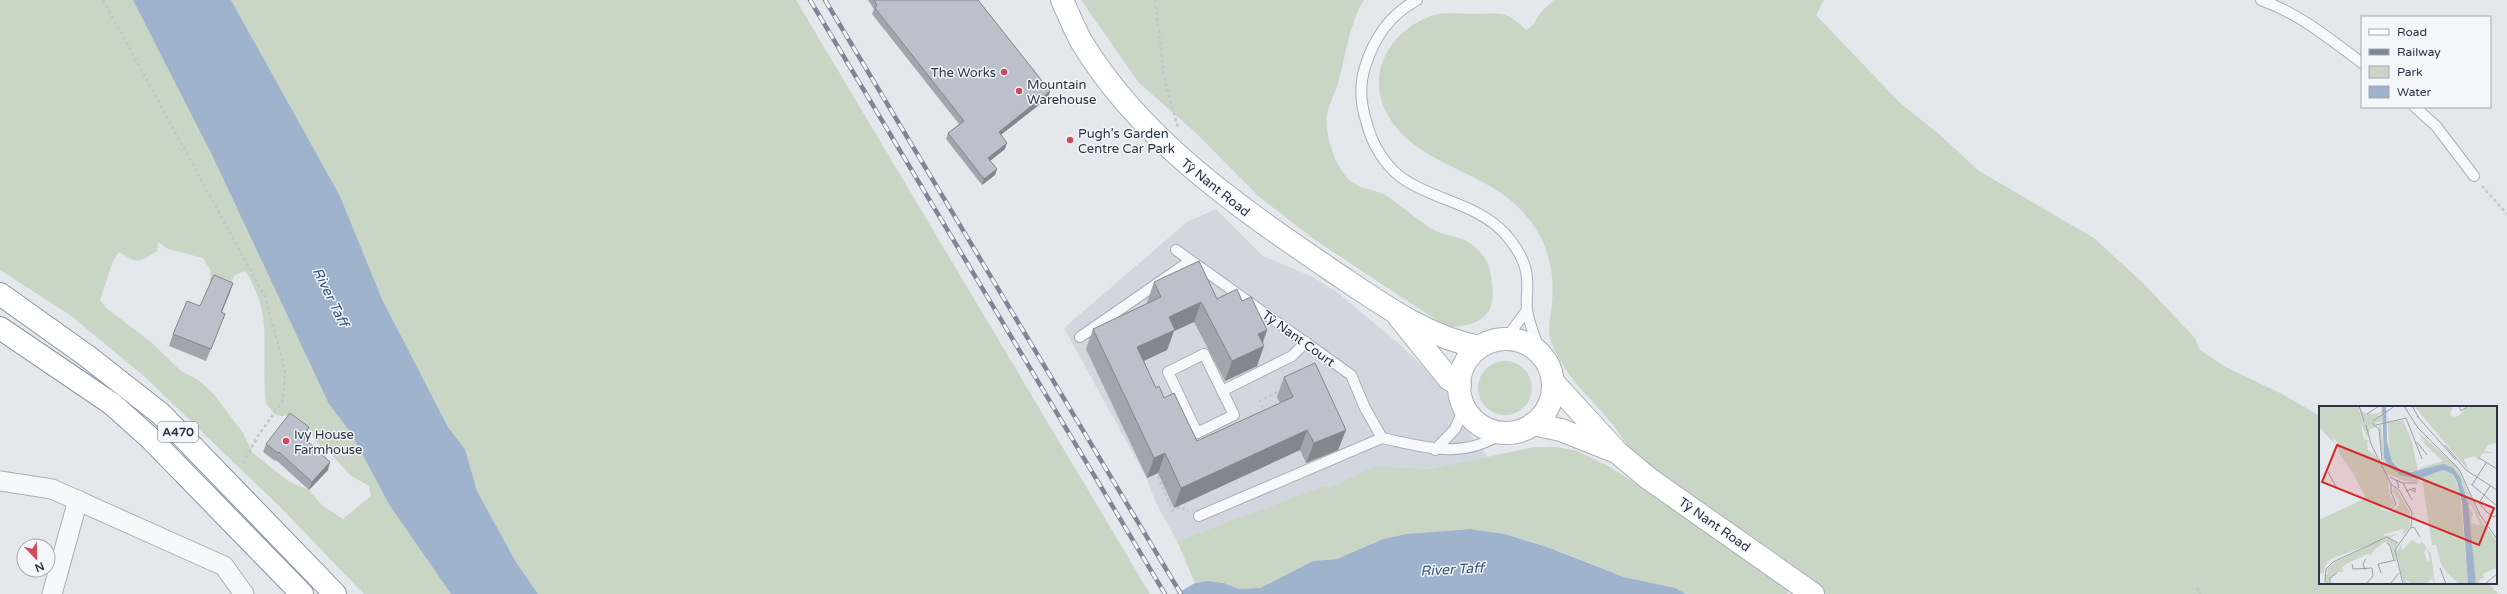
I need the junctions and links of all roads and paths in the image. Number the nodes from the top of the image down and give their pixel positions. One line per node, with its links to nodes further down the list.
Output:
1 (103, 0): 33 (path)
2 (1062, 0): 15 (main road, Tŷ Nant Road)
3 (1155, 0): 8 (path)
4 (1417, 0): 14 (lane)
5 (2261, 0): 6 (lane)
6 (2361, 62)
7 (2416, 108): 9 (lane)
8 (1180, 134)
9 (2477, 180): 10 (path)
10 (2507, 214)
11 (1176, 250): 12 (lane, Tŷ Nant Court)
12 (1190, 261): 17 (lane); 19 (lane, Tŷ Nant Court)
13 (0, 294): 42 (main road, A470)
14 (1527, 310): 18 (lane); 21 (lane)
15 (1397, 315): 20 (main road, Tŷ Nant Road); 23 (main road, Tŷ Nant Road)
16 (0, 328): 41 (main road, A470)
17 (1080, 337)
18 (1505, 340): 20 (main road, Tŷ Nant Road); 21 (main road, Tŷ Nant Road)
19 (1306, 342): 25 (lane); 30 (lane, Tŷ Nant Court)
20 (1480, 347): 23 (main road, Tŷ Nant Road)
21 (1540, 353): 22 (main road, Tŷ Nant Road)
22 (1553, 382): 28 (main road, Tŷ Nant Road); 32 (main road, Tŷ Nant Road)
23 (1460, 385): 26 (main road, Tŷ Nant Road)
24 (1288, 387): 27 (path)
25 (1222, 391): 25 (lane)
26 (1464, 408): 29 (main road, Tŷ Nant Road); 31 (lane)
27 (1268, 417)
28 (1533, 424): 29 (main road, Tŷ Nant Road); 32 (main road, Tŷ Nant Road)
29 (1502, 433): 31 (lane)
30 (1382, 438): 31 (lane); 37 (lane)
31 (1435, 450)
32 (1618, 453): 43 (main road, Tŷ Nant Road)
33 (243, 463)
34 (1164, 472): 37 (path)
35 (0, 481): 36 (street)
36 (78, 500): 39 (street); 40 (street)
37 (1195, 514)
38 (2196, 588): 44 (path)
39 (52, 594)
40 (244, 594)
41 (302, 594)
42 (335, 594)
43 (1813, 594)
44 (2200, 594)

